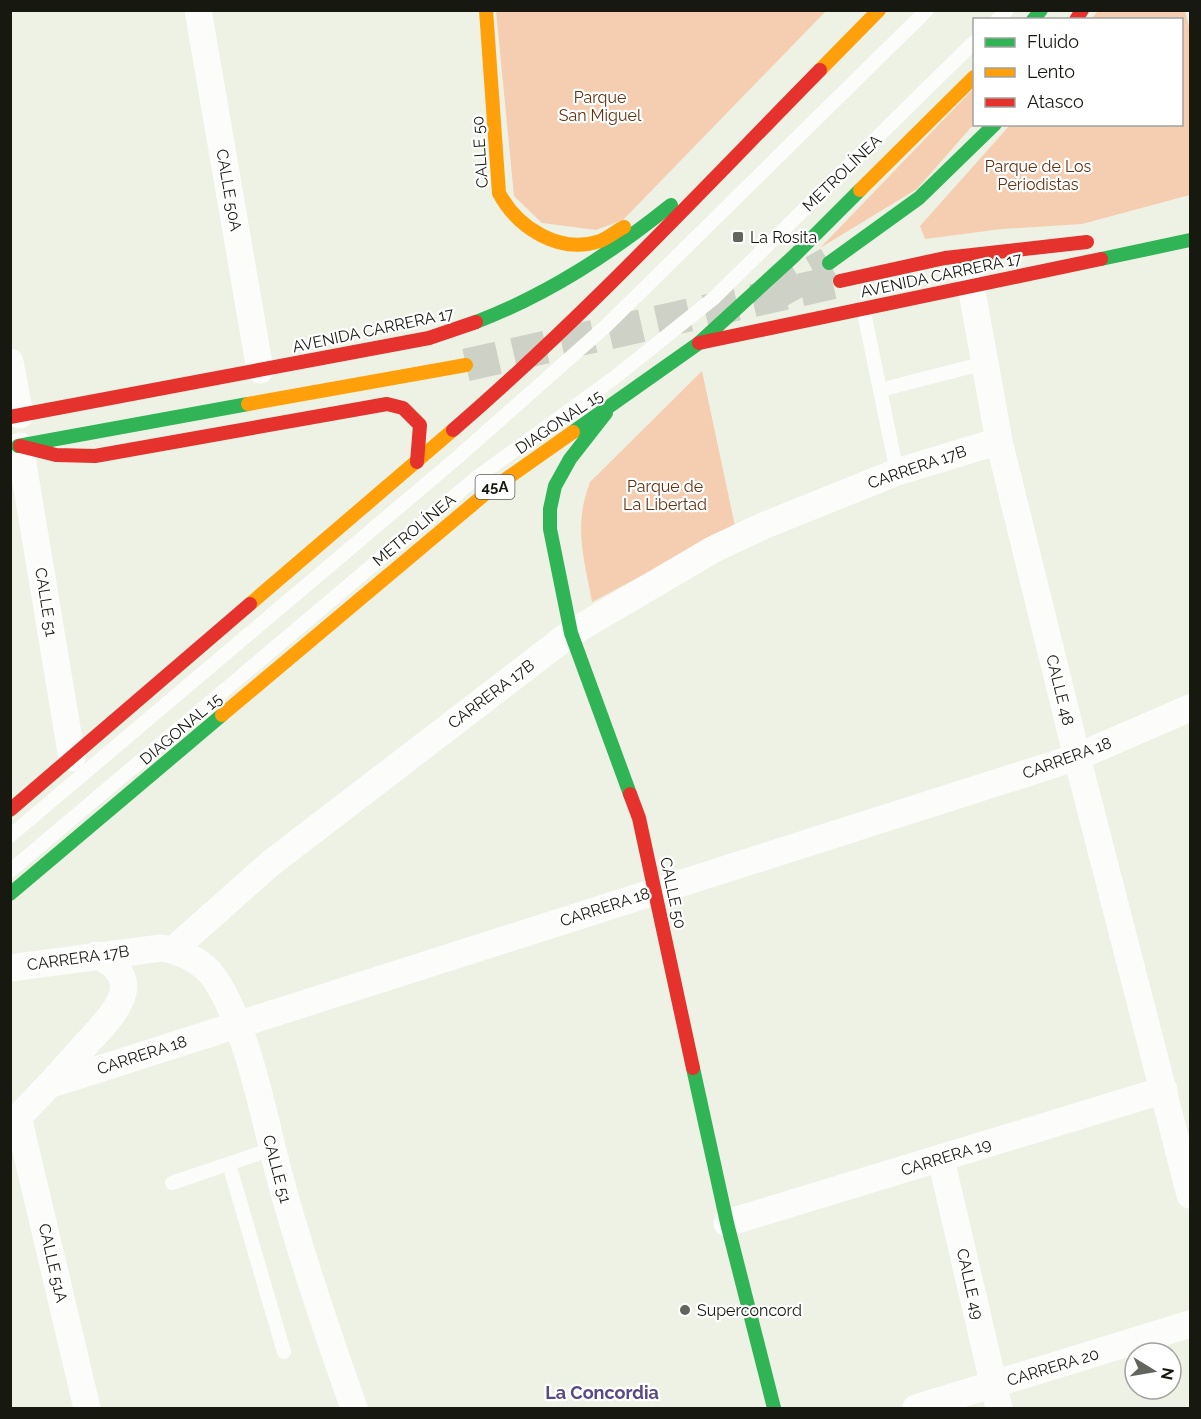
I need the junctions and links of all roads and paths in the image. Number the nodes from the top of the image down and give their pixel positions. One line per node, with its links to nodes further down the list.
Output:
1 (198, 10): 21 (street, CALLE 50A)
2 (486, 10): 10 (main road, CALLE 50)
3 (879, 10): 8 (main road)
4 (927, 10): 34 (lane, METROLÍNEA)
5 (973, 44): 35 (lane, METROLÍNEA)
6 (973, 79): 17 (main road, DIAGONAL 15 / 45A)
7 (993, 126): 13 (main road)
8 (758, 133): 9 (main road); 21 (main road, AVENIDA CARRERA 17); 27 (main road)
9 (690, 181)
10 (671, 195)
11 (1105, 238): 14 (main road)
12 (1188, 241): 15 (main road, AVENIDA CARRERA 17)
13 (829, 263)
14 (840, 281)
15 (971, 286): 16 (main road, AVENIDA CARRERA 17); 19 (street, CALLE 48)
16 (863, 308): 17 (main road, AVENIDA CARRERA 17); 22 (lane)
17 (699, 343): 23 (main road, DIAGONAL 15 / 45A)
18 (10, 362): 24 (street)
19 (985, 363): 22 (lane); 25 (street, CALLE 48)
20 (466, 365): 26 (main road)
21 (260, 370): 24 (main road, AVENIDA CARRERA 17)
22 (880, 390): 28 (lane)
23 (612, 407): 29 (main road, CALLE 50); 37 (main road, DIAGONAL 15 / 45A)
24 (15, 416)
25 (999, 441): 28 (street, CARRERA 17B); 31 (street, CALLE 48)
26 (15, 447): 27 (main road); 32 (street, CALLE 51)
27 (417, 462): 32 (main road)
28 (897, 472): 29 (street, CARRERA 17B)
29 (571, 633): 36 (main road, CALLE 50); 38 (street, CARRERA 17B)
30 (1191, 708): 31 (street, CARRERA 18)
31 (1077, 757): 36 (street, CARRERA 18); 43 (street, CALLE 48)
32 (72, 758): 33 (main road)
33 (10, 810)
34 (10, 836)
35 (10, 871)
36 (656, 890): 41 (street, CARRERA 18); 50 (main road, CALLE 50)
37 (10, 894)
38 (174, 949): 39 (street, CARRERA 17B); 41 (street, CALLE 51)
39 (96, 955): 40 (street, CARRERA 17B); 42 (street, CARRERA 18)
40 (10, 968)
41 (238, 1024): 42 (street, CARRERA 18); 45 (street, CALLE 51)
42 (49, 1085): 44 (street, CARRERA 18)
43 (1164, 1090): 46 (street, CARRERA 19); 49 (street, CALLE 48)
44 (14, 1122): 54 (street, CALLE 51A)
45 (272, 1149): 47 (lane); 55 (street, CALLE 51)
46 (941, 1159): 50 (street, CARRERA 19); 53 (street, CALLE 49)
47 (229, 1164): 48 (lane); 52 (lane)
48 (172, 1183)
49 (1191, 1195)
50 (727, 1223): 56 (main road, CALLE 50)
51 (1191, 1324): 53 (street, CARRERA 20)
52 (284, 1352)
53 (996, 1397): 57 (street, CARRERA 20)
54 (87, 1408)
55 (354, 1408)
56 (774, 1408)
57 (916, 1408)

